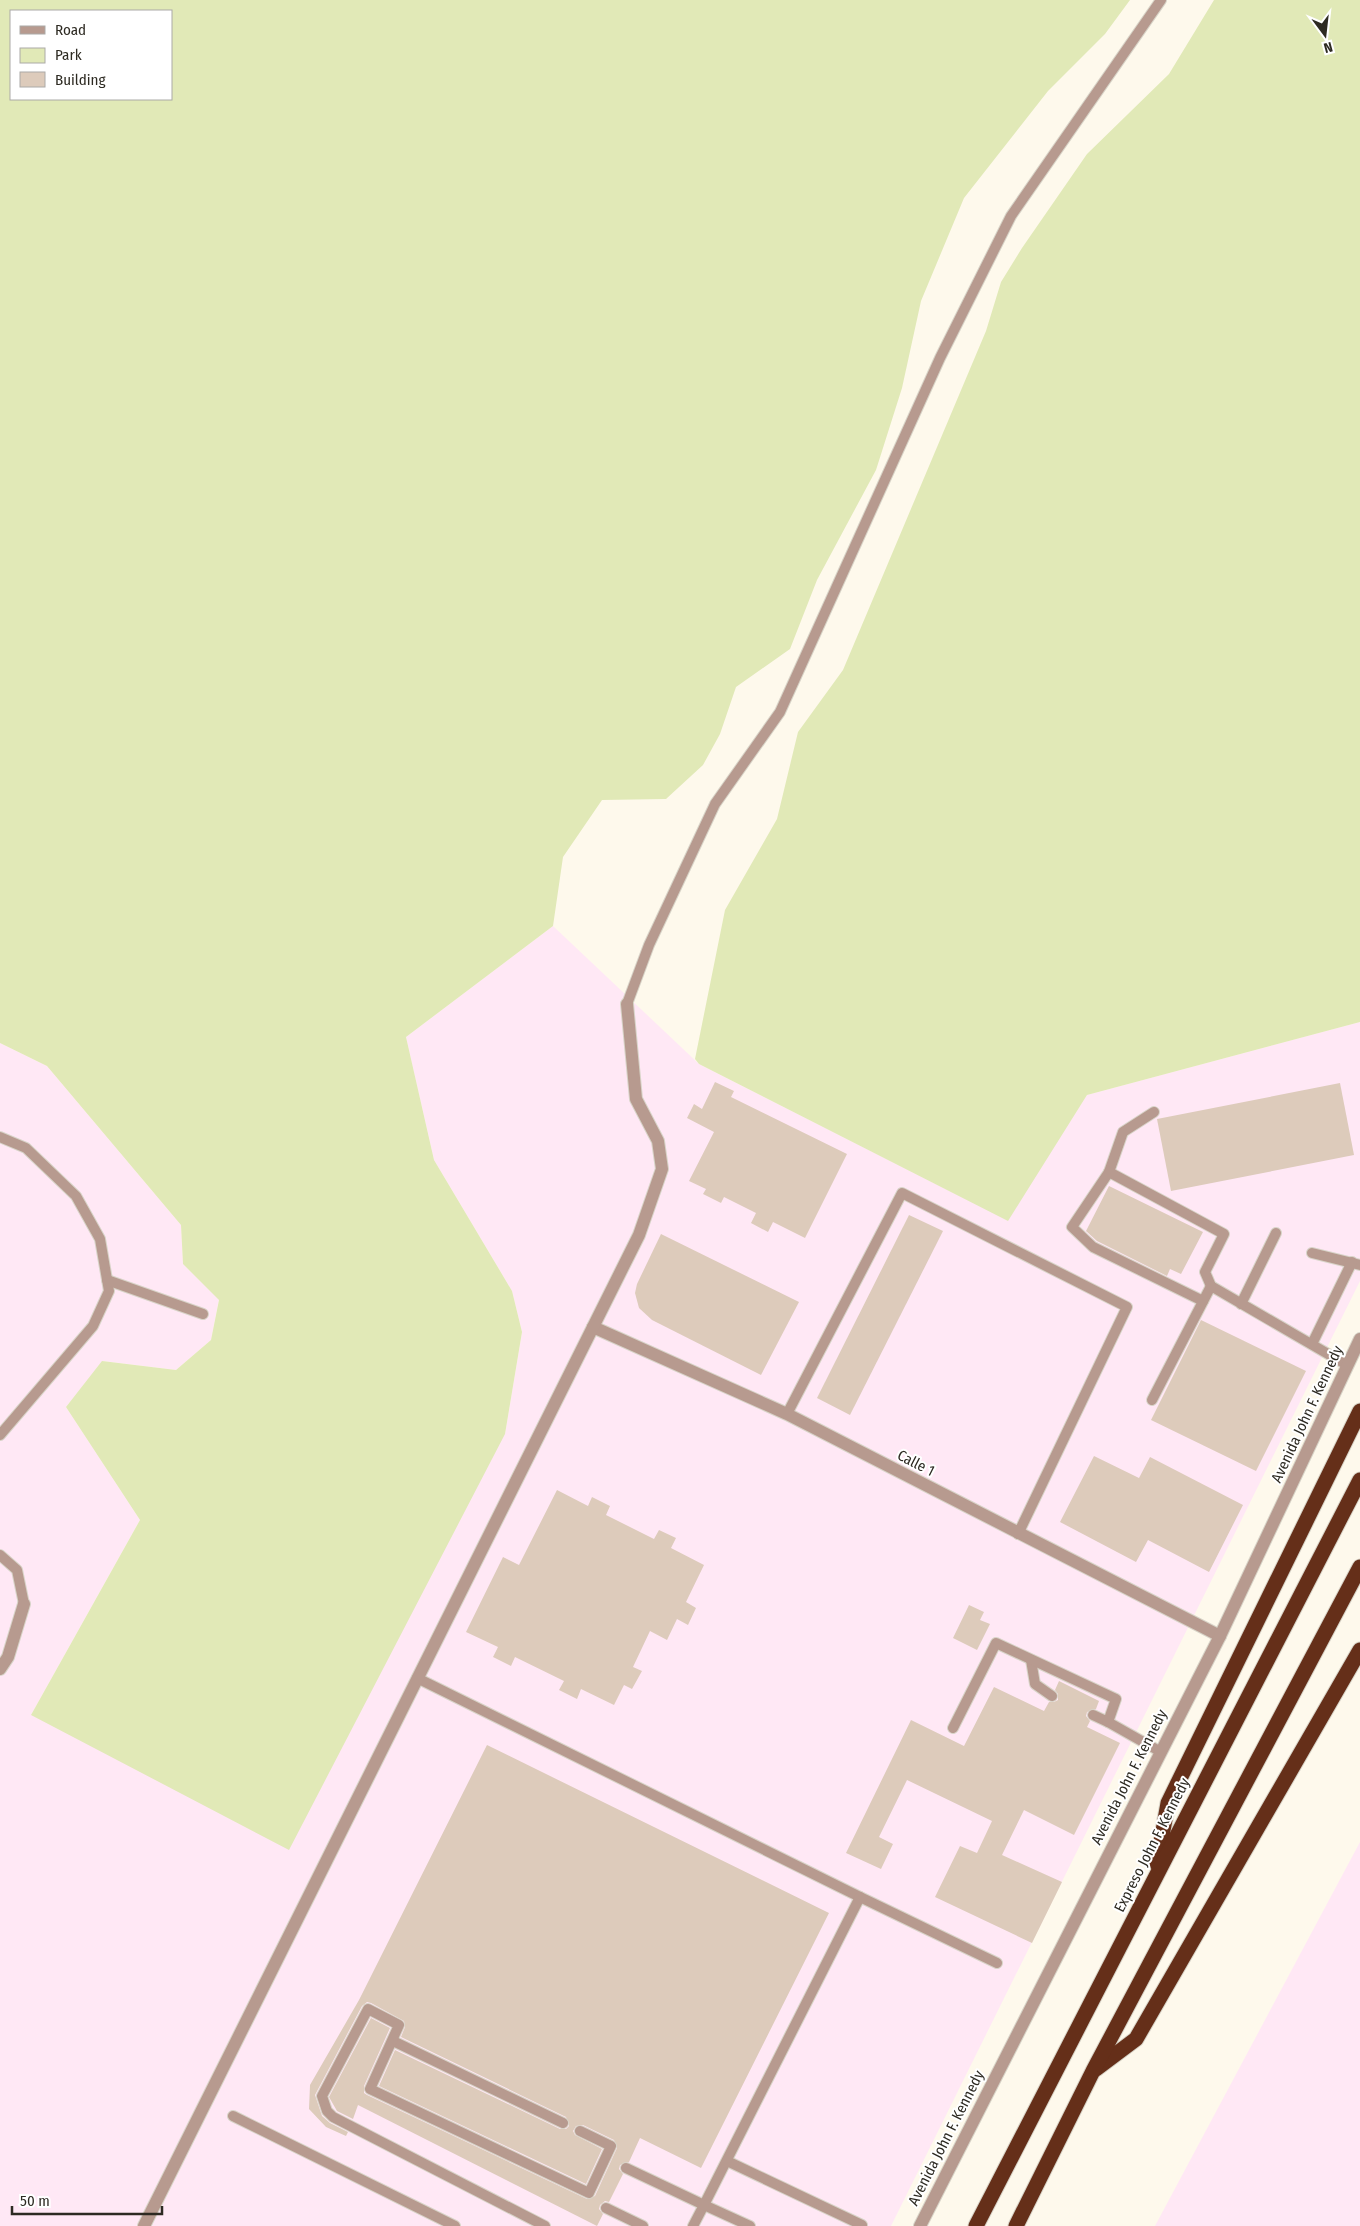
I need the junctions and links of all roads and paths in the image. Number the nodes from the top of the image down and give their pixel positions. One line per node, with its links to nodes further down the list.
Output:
1 (1161, 0): 2 (lane)
2 (627, 1004): 14 (street)
3 (1154, 1112): 5 (lane)
4 (0, 1137): 9 (lane)
5 (1109, 1172): 10 (lane); 11 (lane)
6 (1276, 1233): 12 (lane)
7 (1312, 1253): 8 (lane)
8 (1356, 1264): 16 (lane)
9 (107, 1280): 13 (lane); 21 (lane)
10 (1211, 1286): 11 (lane); 12 (lane)
11 (1203, 1301): 18 (lane)
12 (1241, 1304): 16 (lane)
13 (203, 1314)
14 (592, 1326): 20 (street, Calle 1); 31 (street)
15 (1360, 1339): 17 (street, Avenida John F. Kennedy)
16 (1312, 1344): 17 (lane)
17 (1347, 1365): 27 (street, Avenida John F. Kennedy)
18 (1152, 1400)
19 (1360, 1411): 37 (highway)
20 (786, 1414): 23 (street, Calle 1); 23 (lane)
21 (0, 1435)
22 (1360, 1480): 37 (highway, Expreso John F. Kennedy)
23 (1018, 1534): 27 (street, Calle 1)
24 (0, 1555): 26 (lane)
25 (1360, 1567): 41 (highway)
26 (24, 1604): 30 (street)
27 (1220, 1636): 36 (street, Avenida John F. Kennedy)
28 (1360, 1650): 41 (highway)
29 (1031, 1660): 32 (lane); 34 (lane); 35 (lane)
30 (0, 1668)
31 (417, 1678): 38 (lane); 50 (street)
32 (1052, 1696)
33 (1093, 1715): 34 (lane)
34 (1108, 1722): 36 (lane)
35 (953, 1728)
36 (1161, 1752): 56 (street, Avenida John F. Kennedy)
37 (1154, 1880): 57 (highway, Expreso John F. Kennedy)
38 (860, 1898): 39 (lane); 45 (lane)
39 (997, 1963)
40 (393, 2041): 43 (lane); 44 (lane); 52 (lane)
41 (1093, 2071): 58 (highway)
42 (234, 2116): 51 (lane)
43 (563, 2123)
44 (580, 2131)
45 (727, 2161): 47 (lane); 49 (lane)
46 (626, 2168): 47 (lane)
47 (704, 2205): 54 (lane); 55 (lane)
48 (606, 2208): 53 (lane)
49 (862, 2225)
50 (144, 2226)
51 (455, 2226)
52 (545, 2226)
53 (644, 2226)
54 (693, 2226)
55 (750, 2226)
56 (920, 2226)
57 (976, 2226)
58 (1016, 2226)

